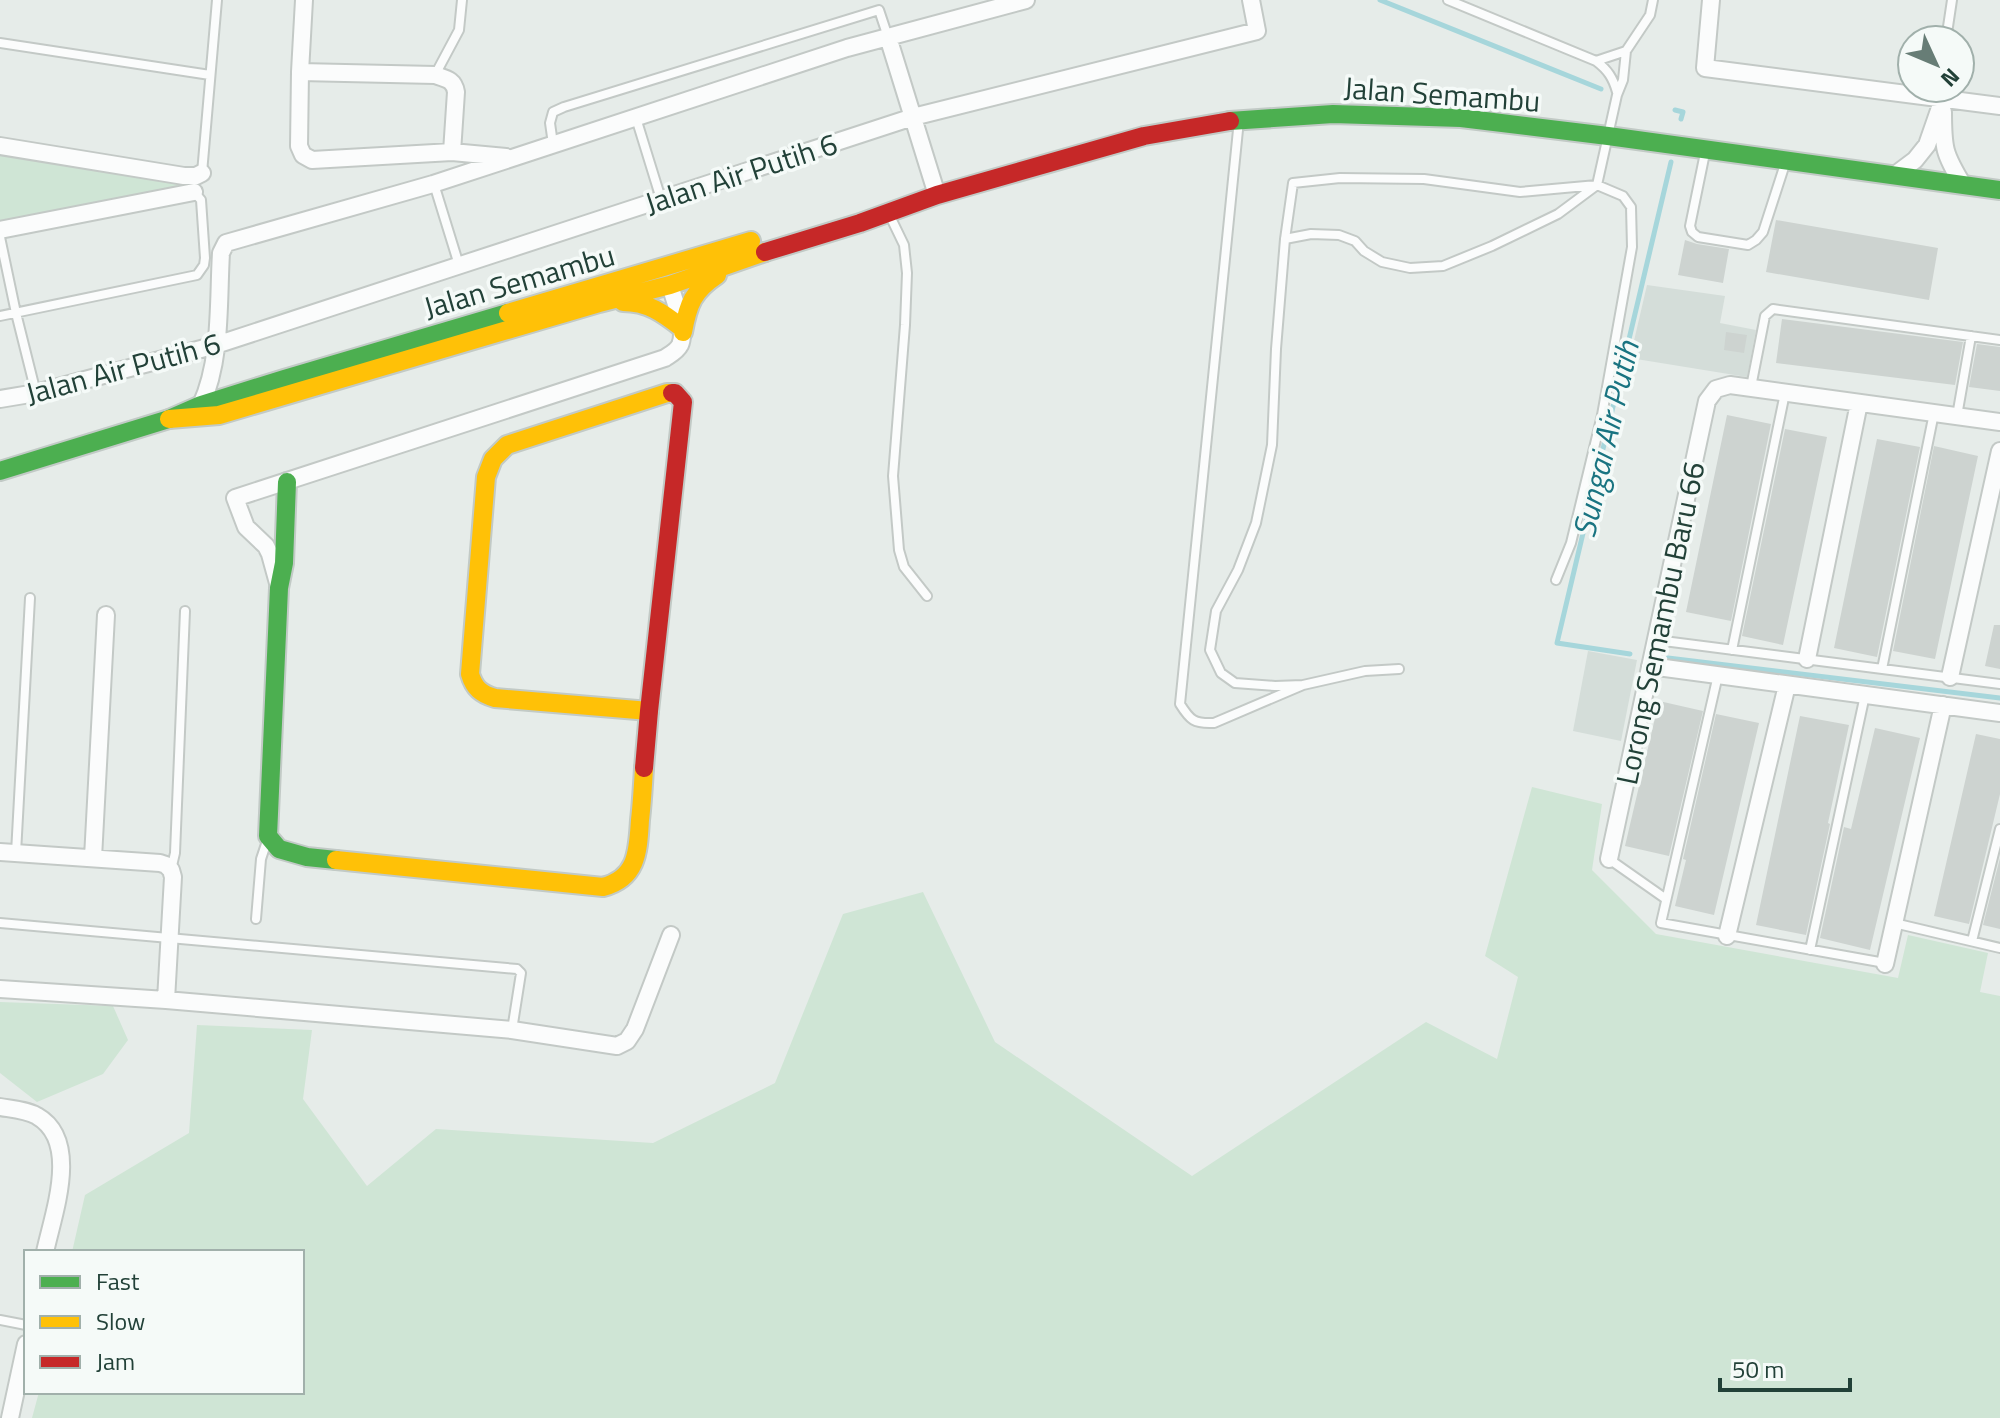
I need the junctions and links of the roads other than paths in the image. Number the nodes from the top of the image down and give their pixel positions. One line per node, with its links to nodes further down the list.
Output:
1 (217, 0): 17 (lane)
2 (304, 0): 16 (street)
3 (462, 0): 18 (lane)
4 (1026, 0): 12 (street)
5 (1251, 0): 26 (street, Jalan Air Putih 6)
6 (1448, 0): 10 (lane)
7 (1653, 0): 14 (lane)
8 (1711, 0): 19 (street)
9 (1952, 0): 11 (lane)
10 (1459, 2): 15 (lane)
11 (1948, 24)
12 (888, 37): 25 (street); 26 (street); 29 (lane)
13 (0, 43): 17 (lane)
14 (1626, 51): 15 (lane); 20 (lane)
15 (1596, 61): 20 (lane)
16 (300, 72): 18 (street); 32 (street)
17 (210, 75): 35 (lane)
18 (435, 75): 32 (street)
19 (1896, 88)
20 (1617, 95): 28 (lane)
21 (1976, 101): 24 (street)
22 (1939, 104): 36 (street)
23 (1942, 104): 39 (street)
24 (2000, 106)
25 (636, 117): 29 (street); 43 (lane)
26 (913, 117): 42 (street); 43 (street, Jalan Air Putih 6)
27 (1239, 119): 28 (main road, Jalan Semambu); 42 (main road, Jalan Semambu); 88 (lane)
28 (1608, 136): 31 (main road, Jalan Semambu); 38 (lane)
29 (553, 144): 33 (street)
30 (0, 146): 35 (street)
31 (1706, 150): 34 (main road, Jalan Semambu); 34 (lane)
32 (452, 152): 33 (street)
33 (513, 158): 37 (street)
34 (1786, 161): 36 (main road, Jalan Semambu)
35 (202, 173)
36 (1895, 175): 39 (main road, Jalan Semambu)
37 (433, 184): 50 (lane); 59 (street)
38 (1597, 185): 47 (lane); 47 (lane); 73 (lane)
39 (1963, 185): 40 (main road, Jalan Semambu)
40 (2000, 190)
41 (194, 192): 45 (street); 54 (lane)
42 (937, 195): 44 (main road, Jalan Semambu)
43 (661, 199): 50 (street, Jalan Air Putih 6)
44 (888, 212): 48 (main road, Jalan Semambu); 49 (main road, Jalan Semambu); 75 (lane)
45 (0, 230)
46 (0, 237): 54 (lane)
47 (1285, 239): 88 (lane)
48 (741, 259): 52 (main road, Jalan Semambu); 56 (main road)
49 (684, 261): 51 (main road, Jalan Semambu); 52 (main road)
50 (459, 265): 59 (street, Jalan Air Putih 6)
51 (649, 271): 52 (main road); 65 (main road, Jalan Semambu)
52 (670, 285): 53 (main road, Jalan Semambu); 56 (street)
53 (599, 303): 56 (main road); 68 (main road, Jalan Semambu)
54 (16, 313): 55 (lane); 61 (lane)
55 (0, 316)
56 (682, 330): 72 (street)
57 (1971, 336): 58 (lane); 60 (lane); 67 (lane)
58 (2000, 340)
59 (216, 345): 61 (street, Jalan Air Putih 6); 65 (street)
60 (1751, 388): 62 (street); 79 (street, Lorong Semambu Baru 66)
61 (36, 393): 63 (street, Jalan Air Putih 6)
62 (1785, 393): 64 (street); 80 (lane)
63 (0, 399)
64 (1859, 403): 66 (street); 81 (street)
65 (201, 405): 68 (main road, Jalan Semambu)
66 (1934, 413): 67 (street); 84 (lane)
67 (1957, 416): 69 (street)
68 (169, 419): 71 (main road, Jalan Semambu)
69 (2000, 422)
70 (2000, 451): 86 (street)
71 (0, 471)
72 (287, 482): 74 (main road); 74 (street)
73 (1556, 580)
74 (279, 588): 95 (main road)
75 (927, 596)
76 (30, 598): 96 (lane)
77 (185, 611): 99 (lane)
78 (106, 615): 97 (street)
79 (1656, 640): 80 (lane); 82 (street, Lorong Semambu Baru 66)
80 (1732, 650): 81 (lane)
81 (1807, 659): 84 (lane)
82 (1650, 666): 85 (street); 98 (street, Lorong Semambu Baru 66)
83 (1399, 669): 88 (lane)
84 (1882, 669): 86 (lane)
85 (1718, 675): 89 (street); 100 (lane)
86 (1950, 677): 87 (lane)
87 (2000, 684)
88 (1303, 685)
89 (1787, 685): 90 (street); 105 (street)
90 (1865, 695): 91 (street); 109 (lane)
91 (1943, 705): 93 (street); 103 (street)
92 (649, 711): 92 (main road); 95 (main road)
93 (2000, 713)
94 (2000, 829): 107 (lane)
95 (268, 836): 101 (lane)
96 (8, 852): 97 (street)
97 (93, 858): 99 (street)
98 (1609, 859): 100 (lane)
99 (171, 870): 106 (street)
100 (1666, 899): 105 (lane)
101 (256, 919)
102 (0, 923): 106 (lane)
103 (1894, 923): 107 (lane); 110 (street)
104 (671, 935): 113 (street)
105 (1727, 936): 109 (lane)
106 (170, 937): 112 (street); 113 (lane)
107 (1972, 941): 108 (lane)
108 (2000, 948)
109 (1810, 950): 110 (lane)
110 (1885, 964)
111 (0, 989): 112 (street)
112 (166, 1000): 113 (street)
113 (512, 1030)
114 (0, 1107): 115 (street)
115 (45, 1250)
116 (0, 1320): 117 (lane)
117 (24, 1325)
118 (24, 1353): 119 (street)
119 (10, 1418)

